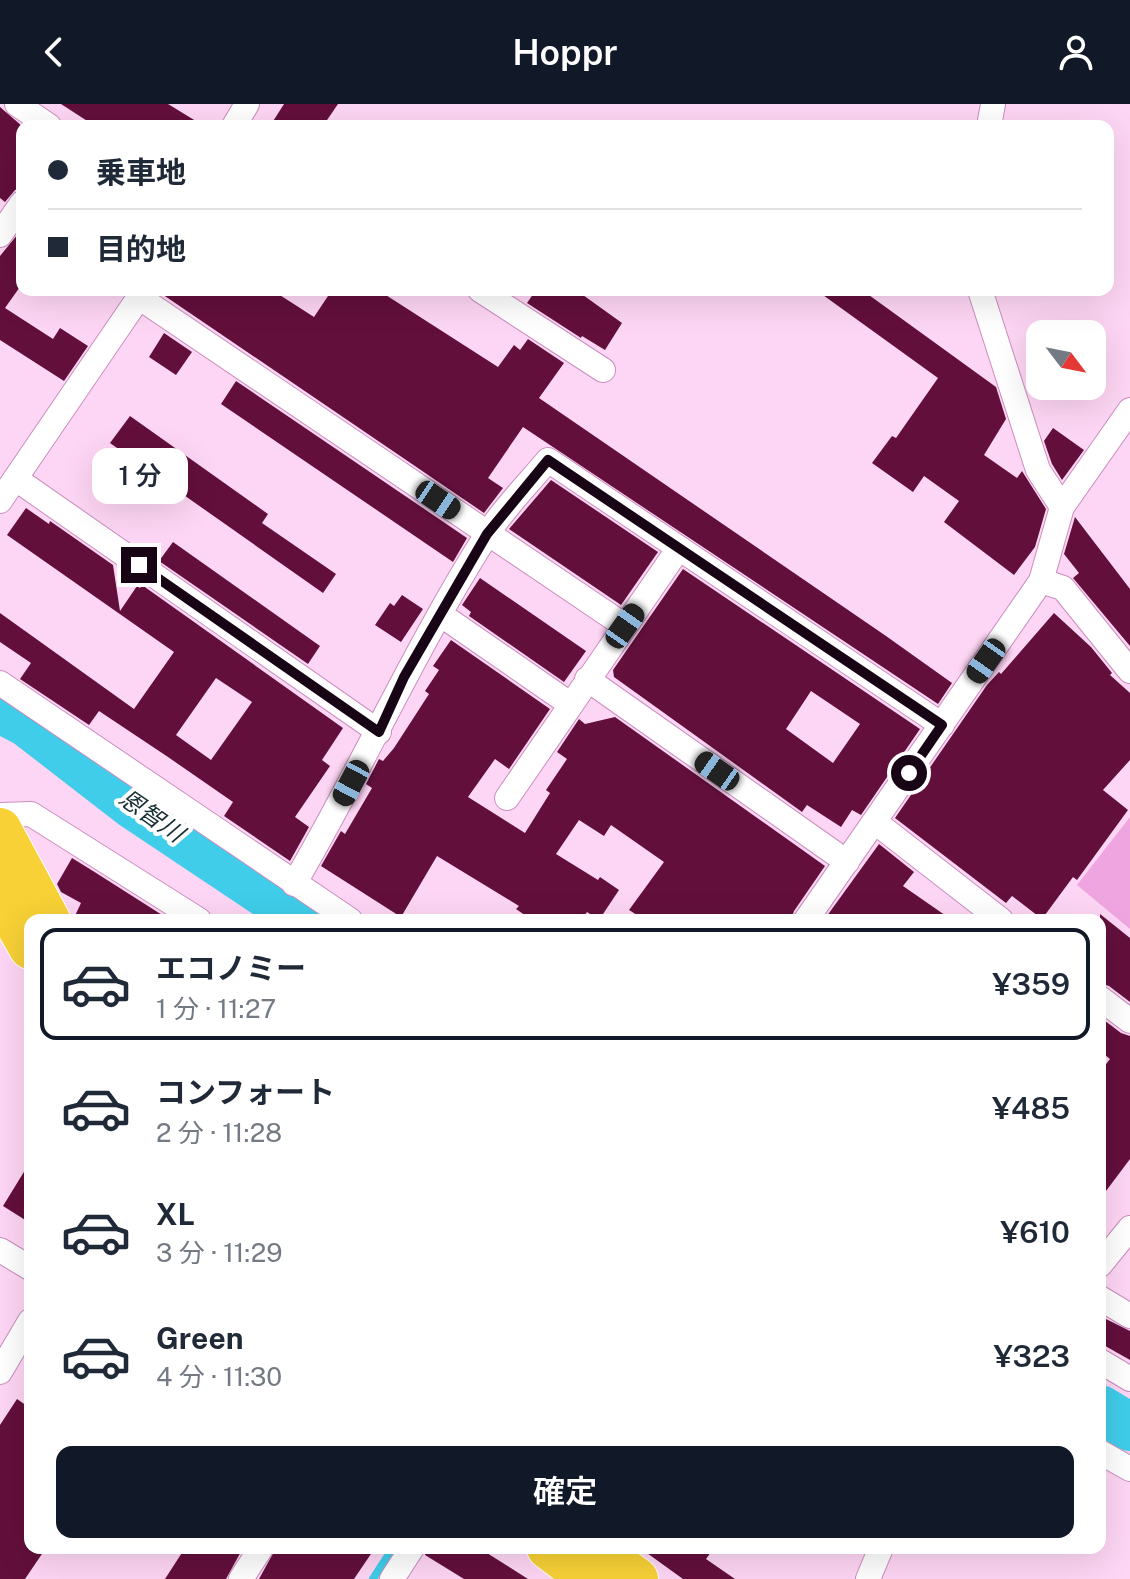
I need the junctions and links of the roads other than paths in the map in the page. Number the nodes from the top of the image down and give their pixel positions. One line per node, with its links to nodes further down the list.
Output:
1 (17, 104): 2 (street)
2 (40, 120)
3 (16, 212): 4 (street)
4 (0, 235)
5 (141, 296): 11 (street)
6 (145, 296): 14 (street)
7 (489, 296): 9 (street)
8 (982, 296): 13 (street)
9 (603, 370)
10 (1130, 410): 13 (street)
11 (16, 479): 12 (street); 24 (street)
12 (0, 501)
13 (1062, 507): 16 (street)
14 (487, 534): 15 (street); 18 (street); 24 (street)
15 (679, 548): 18 (street); 23 (street)
16 (1041, 581): 19 (street); 23 (street)
17 (450, 621): 22 (street)
18 (625, 626): 20 (street)
19 (1130, 671)
20 (587, 679): 22 (street); 29 (street)
21 (0, 683): 30 (street)
22 (570, 704): 25 (street)
23 (942, 725): 27 (street)
24 (379, 732): 30 (street)
25 (507, 798)
26 (0, 815): 33 (street)
27 (875, 822): 29 (street); 36 (street)
28 (0, 829): 32 (highway)
29 (847, 862): 35 (street)
30 (294, 884): 34 (street)
31 (0, 895): 37 (highway)
32 (46, 914)
33 (189, 914)
34 (341, 914)
35 (810, 914)
36 (993, 914)
37 (24, 937)
38 (1106, 1003): 39 (street)
39 (1130, 1021)
40 (1130, 1228): 42 (street)
41 (0, 1250): 43 (street)
42 (1106, 1258)
43 (24, 1264)
44 (1106, 1302): 45 (street)
45 (1130, 1316)
46 (24, 1331): 48 (street)
47 (1106, 1365): 49 (street)
48 (0, 1372)
49 (1130, 1379)
50 (1106, 1455): 51 (street)
51 (1130, 1469)
52 (257, 1554): 57 (street)
53 (408, 1554): 58 (street)
54 (556, 1554): 59 (highway)
55 (603, 1554): 60 (highway)
56 (878, 1554): 61 (street)
57 (241, 1579)
58 (392, 1579)
59 (589, 1579)
60 (637, 1579)
61 (868, 1579)

